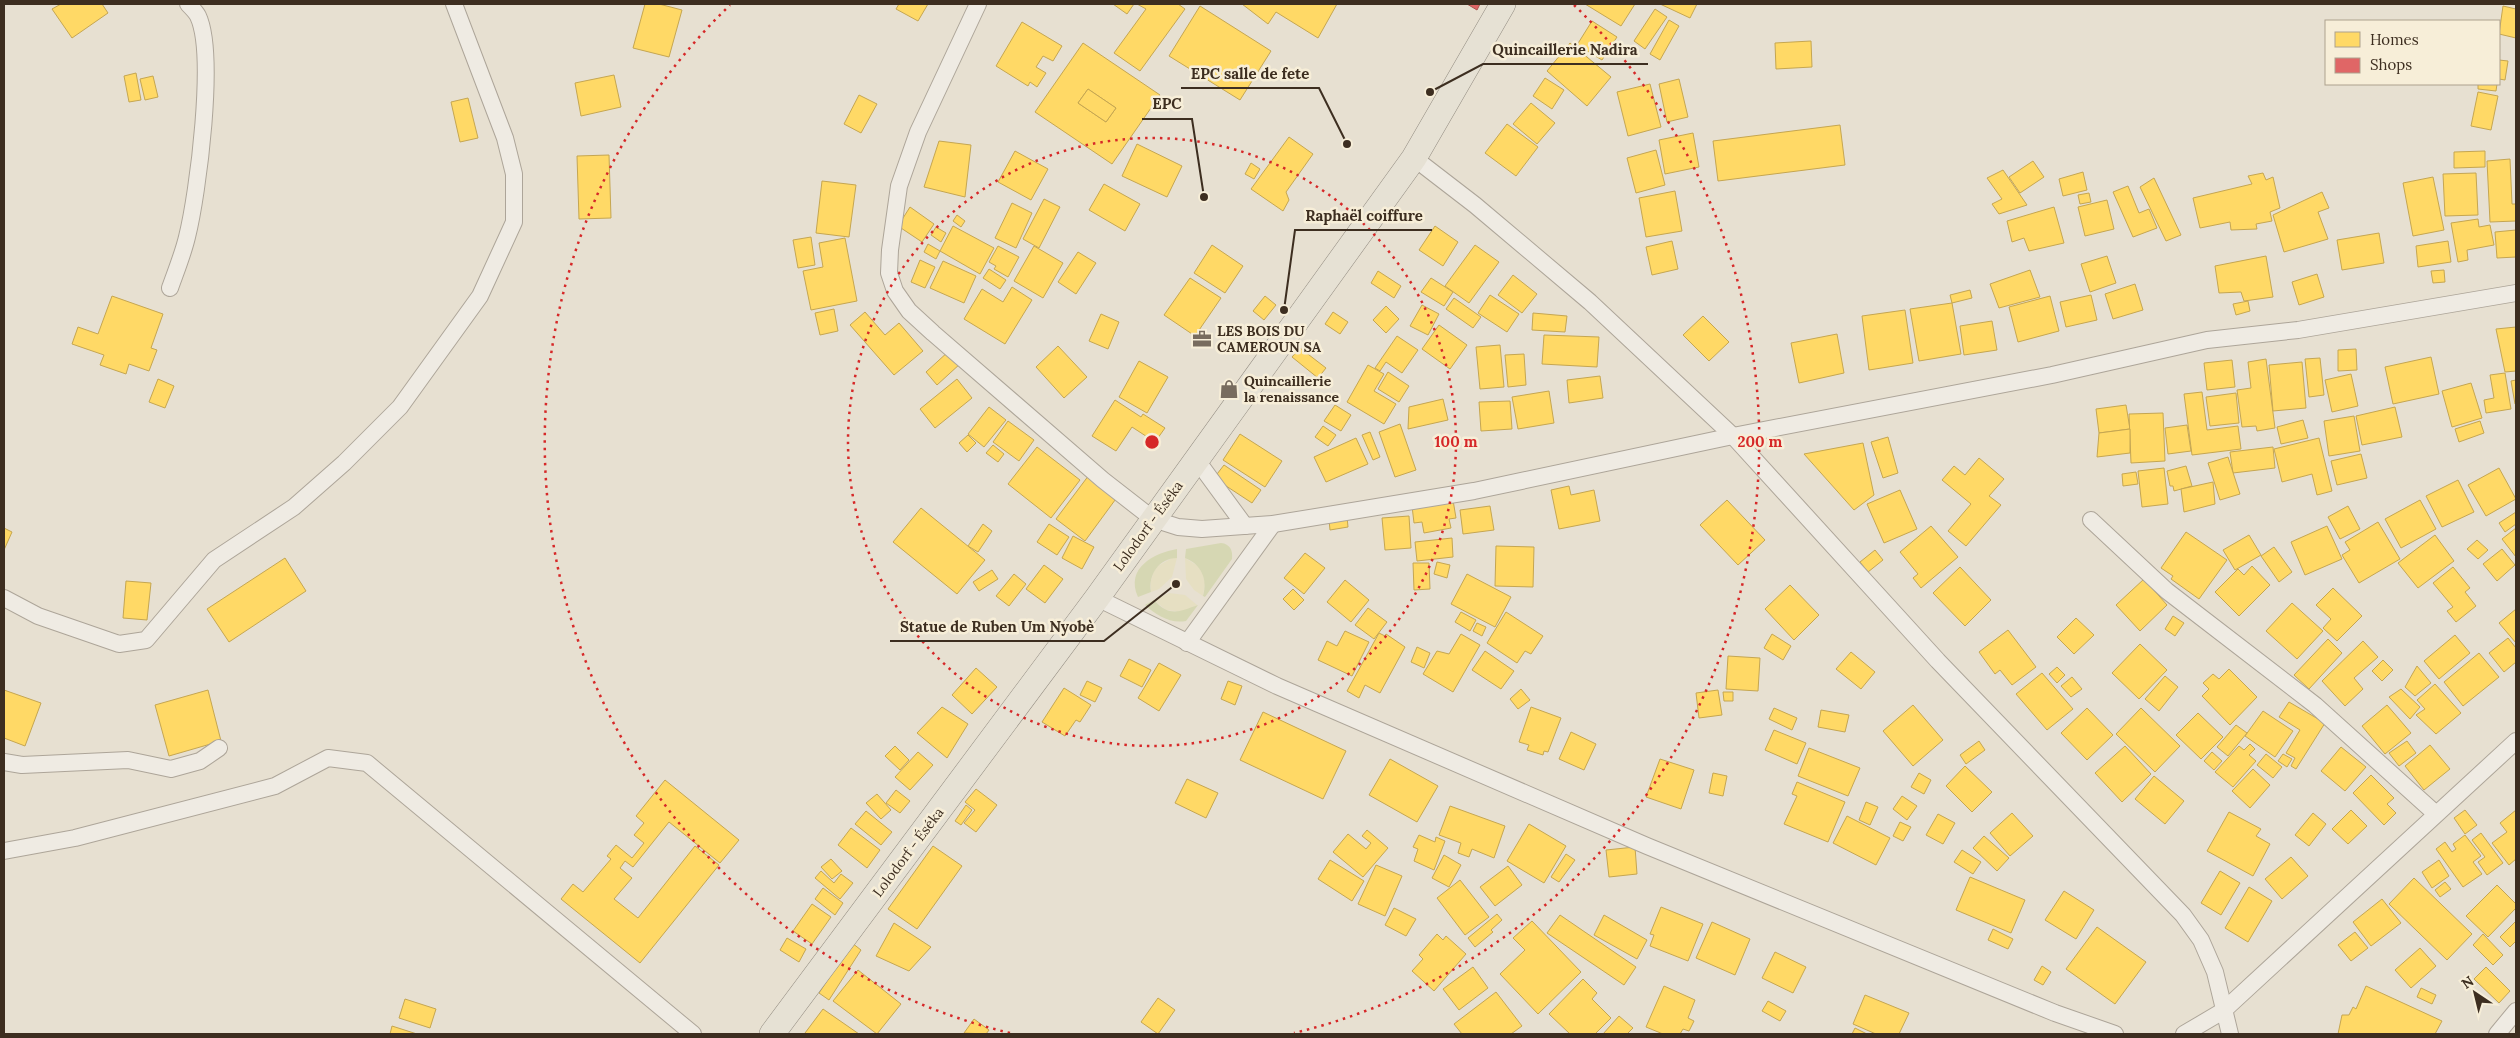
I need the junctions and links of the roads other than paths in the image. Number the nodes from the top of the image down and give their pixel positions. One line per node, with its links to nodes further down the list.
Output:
1 (188, 4): 6 (street)
2 (454, 4): 14 (street)
3 (978, 4): 10 (street)
4 (1503, 4): 5 (main road, Lolodorf - Éséka)
5 (1414, 158): 8 (street); 9 (main road, Lolodorf - Éséka)
6 (170, 288)
7 (2516, 293): 8 (street)
8 (1733, 436): 12 (street); 22 (street)
9 (1196, 459): 10 (main road, Lolodorf - Éséka); 13 (street)
10 (1153, 519): 13 (street); 15 (main road, Lolodorf - Éséka)
11 (2091, 520): 20 (street)
12 (1273, 524): 13 (street); 16 (street)
13 (1245, 526)
14 (4, 598)
15 (1096, 598): 16 (street); 25 (main road, Lolodorf - Éséka)
16 (1187, 643): 26 (street)
17 (2516, 741): 20 (street)
18 (219, 748): 19 (street)
19 (4, 762)
20 (2436, 814): 22 (street)
21 (4, 851): 24 (street)
22 (2223, 1011): 27 (street); 28 (street)
23 (2516, 1011): 29 (street)
24 (693, 1034)
25 (772, 1034)
26 (2115, 1034)
27 (2184, 1034)
28 (2230, 1034)
29 (2497, 1034)

